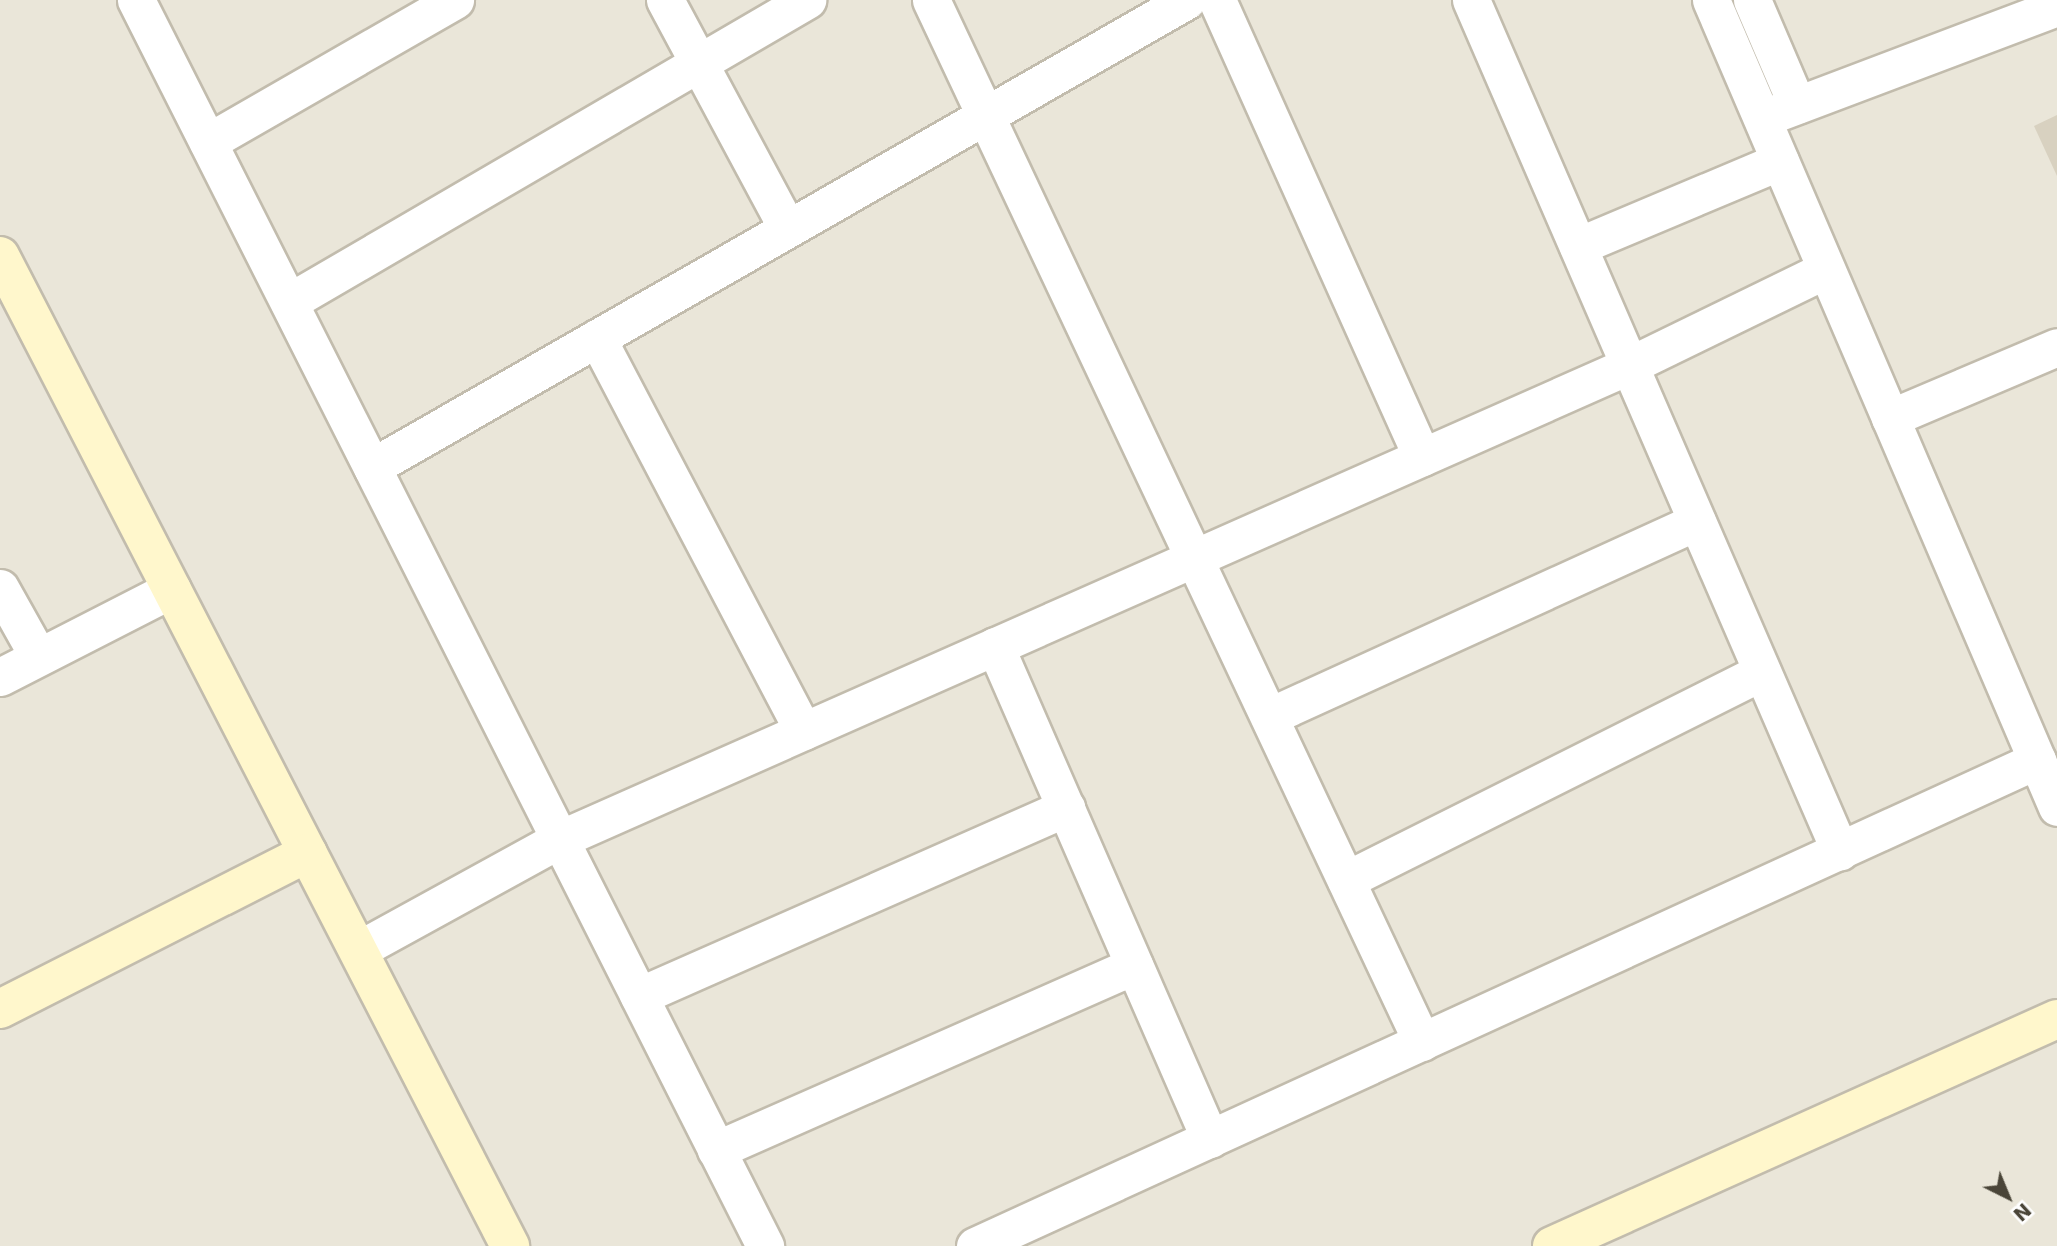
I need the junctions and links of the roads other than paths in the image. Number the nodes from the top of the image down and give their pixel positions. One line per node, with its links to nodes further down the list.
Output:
1 (136, 0): 16 (street)
2 (455, 0): 16 (street)
3 (666, 0): 12 (street)
4 (807, 0): 12 (street)
5 (931, 0): 14 (street)
6 (1187, 0): 14 (street)
7 (1217, 0): 27 (street)
8 (1471, 0): 19 (street)
9 (1711, 0): 15 (street)
10 (1752, 0): 13 (street)
11 (2051, 0): 13 (street)
12 (699, 62): 18 (street); 22 (street)
13 (1797, 105): 15 (street)
14 (984, 117): 18 (street); 30 (street)
15 (1763, 118): 17 (street)
16 (208, 142): 22 (street)
17 (1780, 161): 19 (street); 21 (street)
18 (787, 228): 23 (street)
19 (1578, 246): 25 (street)
20 (0, 256): 32 (street)
21 (1825, 270): 25 (street); 26 (street)
22 (289, 302): 28 (street)
23 (597, 338): 28 (street); 38 (street)
24 (2057, 347): 26 (street)
25 (1630, 365): 27 (street); 29 (street)
26 (1891, 418): 39 (street)
27 (1422, 457): 30 (street)
28 (372, 467): 42 (street)
29 (1697, 521): 35 (street); 37 (street)
30 (1195, 558): 33 (street); 37 (street)
31 (0, 588): 34 (street)
32 (172, 589): 34 (street); 44 (street)
33 (995, 646): 38 (street); 41 (street)
34 (38, 656): 36 (street)
35 (1762, 672): 43 (street); 45 (street)
36 (0, 677)
37 (1270, 716): 45 (street)
38 (803, 732): 42 (street)
39 (2037, 760): 40 (street); 43 (street)
40 (2057, 807)
41 (1066, 808): 47 (street); 48 (street)
42 (560, 839): 46 (street); 48 (street)
43 (1840, 851): 51 (street)
44 (308, 853): 46 (street); 49 (street)
45 (1346, 880): 51 (street)
46 (358, 950): 54 (street)
47 (1134, 966): 52 (street); 53 (street)
48 (639, 996): 53 (street)
49 (0, 1009)
50 (2057, 1018): 57 (street)
51 (1422, 1042): 52 (street)
52 (1210, 1139): 56 (street)
53 (716, 1150): 55 (street)
54 (510, 1246)
55 (765, 1246)
56 (975, 1246)
57 (1552, 1246)

